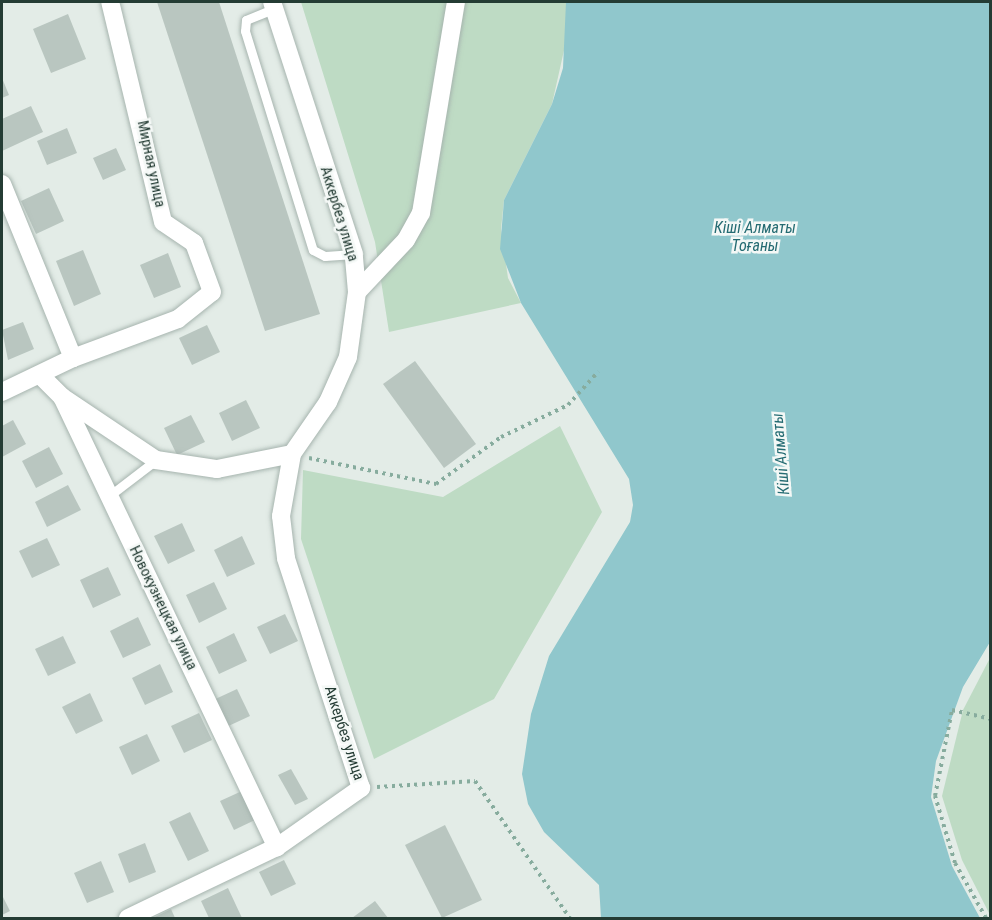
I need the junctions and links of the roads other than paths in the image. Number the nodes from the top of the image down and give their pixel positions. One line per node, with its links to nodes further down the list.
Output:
1 (110, 2): 7 (street, Мирная улица)
2 (456, 2): 6 (street)
3 (273, 5): 5 (street, Аккербез улица); 5 (lane)
4 (2, 184): 7 (street)
5 (354, 254): 6 (street, Аккербез улица)
6 (357, 292): 11 (street, Аккербез улица)
7 (73, 358): 8 (street, Мирная улица)
8 (40, 375): 9 (street, Мирная улица); 10 (street, Новокузнецкая улица)
9 (2, 392)
10 (62, 397): 12 (street); 13 (street, Новокузнецкая улица)
11 (292, 454): 12 (street); 14 (street, Аккербез улица)
12 (156, 460): 13 (lane)
13 (109, 496): 14 (street, Новокузнецкая улица)
14 (278, 847): 15 (street, Аккербез улица)
15 (128, 918)

